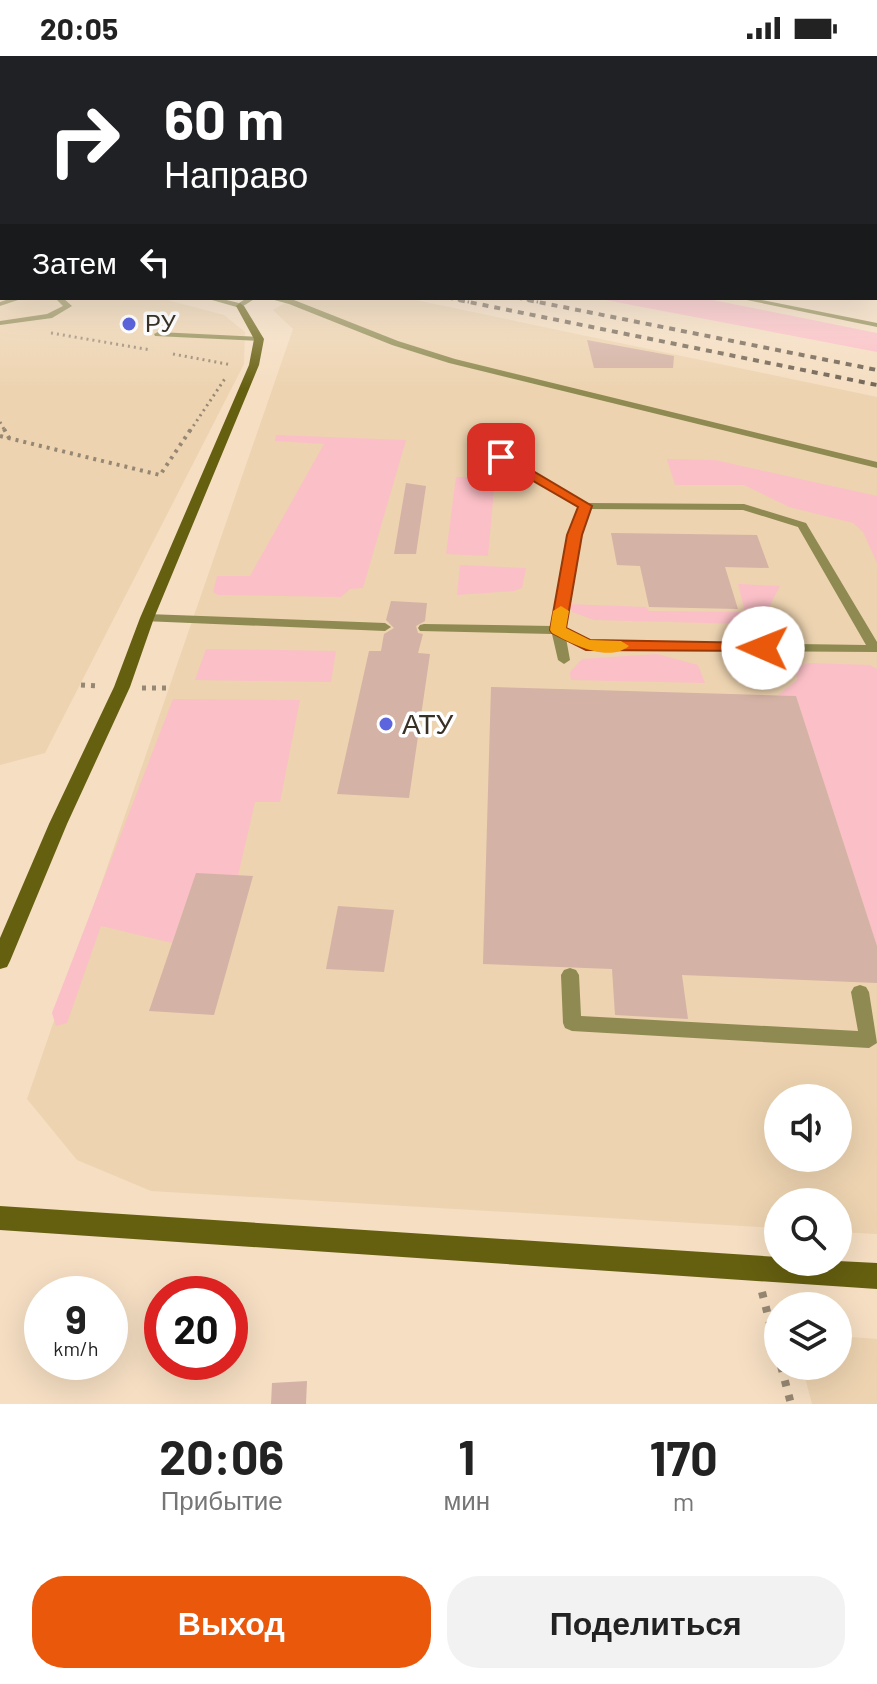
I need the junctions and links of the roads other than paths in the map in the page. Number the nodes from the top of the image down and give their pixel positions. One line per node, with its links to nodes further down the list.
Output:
1 (61, 300): 5 (lane)
2 (281, 300): 10 (lane)
3 (751, 300): 6 (lane)
4 (246, 302): 8 (street)
5 (0, 323)
6 (877, 325)
7 (158, 334): 8 (lane)
8 (259, 339): 12 (street)
9 (501, 457): 11 (lane)
10 (877, 465)
11 (585, 506): 15 (lane); 16 (lane)
12 (147, 618): 13 (lane); 19 (street)
13 (385, 627)
14 (424, 628): 15 (lane)
15 (558, 630): 16 (lane); 17 (lane)
16 (736, 647): 18 (lane)
17 (564, 660)
18 (750, 669)
19 (0, 961)
20 (570, 975): 21 (lane)
21 (860, 992)
22 (0, 1218): 23 (street)
23 (877, 1276)

